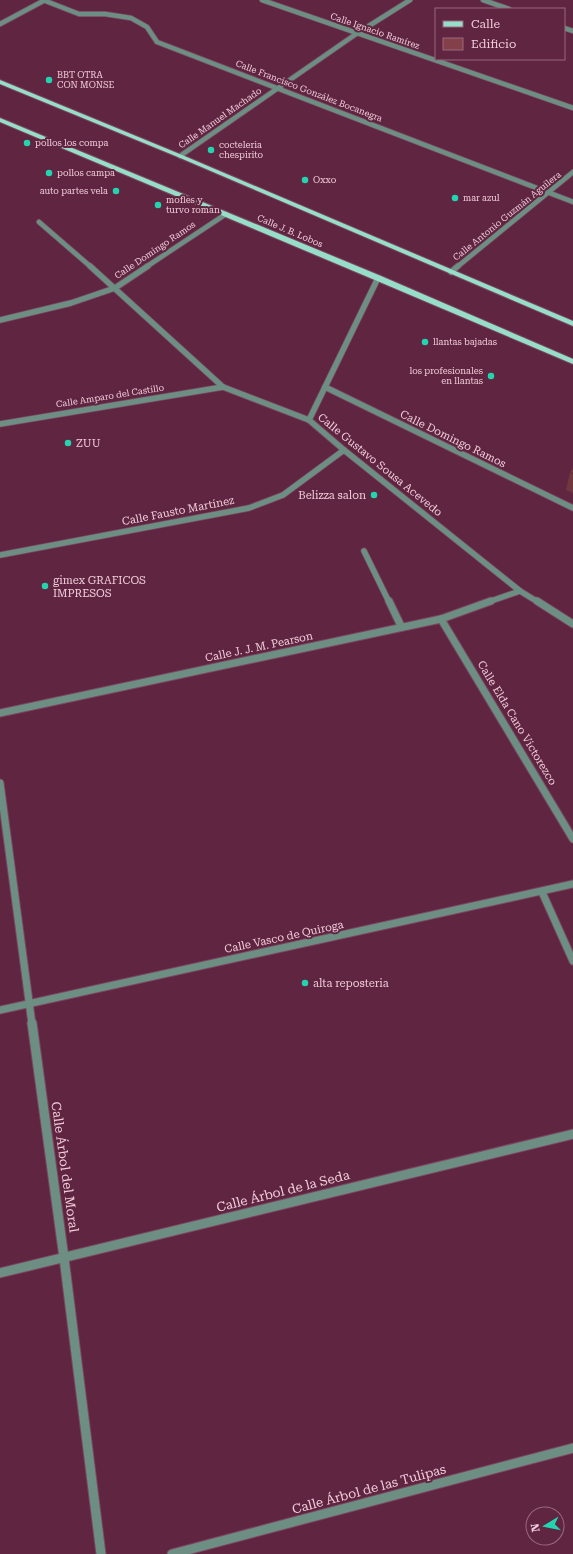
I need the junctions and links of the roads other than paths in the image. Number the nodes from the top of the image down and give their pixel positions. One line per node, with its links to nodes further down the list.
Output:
1 (44, 0): 6 (street); 9 (street, Calle Francisco González Bocanegra)
2 (262, 0): 7 (street, Calle Ignacio Ramírez)
3 (410, 0): 7 (street, Calle Manuel Machado)
4 (483, 0): 5 (street)
5 (506, 8)
6 (0, 24)
7 (356, 34): 9 (street, Calle Manuel Machado); 10 (street, Calle Ignacio Ramírez)
8 (0, 82): 12 (main road)
9 (278, 88): 12 (street, Calle Manuel Machado); 14 (street, Calle Francisco González Bocanegra)
10 (573, 108)
11 (0, 120): 16 (main road, Calle J. B. Lobos)
12 (180, 156): 18 (main road)
13 (573, 172): 14 (street, Calle Antonio Guzmán Aguilera)
14 (550, 192): 15 (street, Calle Francisco González Bocanegra); 18 (street, Calle Antonio Guzmán Aguilera)
15 (573, 202)
16 (226, 214): 19 (main road, Calle J. B. Lobos); 20 (street, Calle Domingo Ramos)
17 (39, 222): 20 (street, Calle Gustavo Sousa Acevedo)
18 (451, 272): 22 (main road)
19 (378, 278): 23 (main road, Calle J. B. Lobos); 25 (street)
20 (114, 288): 21 (street, Calle Domingo Ramos); 24 (street, Calle Gustavo Sousa Acevedo)
21 (0, 320)
22 (573, 324)
23 (573, 362)
24 (224, 387): 26 (street, Calle Gustavo Sousa Acevedo); 27 (street, Calle Amparo del Castillo)
25 (325, 387): 26 (street); 29 (street, Calle Domingo Ramos)
26 (309, 420): 28 (street, Calle Gustavo Sousa Acevedo)
27 (0, 424)
28 (344, 450): 31 (street, Calle Fausto Martínez); 32 (street, Calle Gustavo Sousa Acevedo)
29 (573, 508)
30 (364, 551): 35 (street)
31 (0, 555)
32 (520, 591): 33 (street, Calle J. J. M. Pearson); 34 (street, Calle Gustavo Sousa Acevedo)
33 (441, 619): 35 (street, Calle J. J. M. Pearson); 38 (street, Calle Elda Cano Victorezco)
34 (573, 624)
35 (401, 626): 36 (street, Calle J. J. M. Pearson)
36 (0, 713)
37 (0, 783): 42 (street, Calle Árbol del Moral)
38 (573, 839)
39 (573, 884): 40 (street, Calle Vasco de Quiroga)
40 (542, 892): 41 (street); 42 (street, Calle Vasco de Quiroga)
41 (573, 961)
42 (30, 1003): 43 (street, Calle Vasco de Quiroga); 45 (street, Calle Árbol del Moral)
43 (0, 1010)
44 (573, 1134): 45 (street, Calle Árbol de la Seda)
45 (64, 1258): 46 (street, Calle Árbol de la Seda); 48 (street, Calle Árbol del Moral)
46 (0, 1273)
47 (573, 1448): 49 (street, Calle Árbol de las Tulipas)
48 (101, 1554)
49 (172, 1554)

